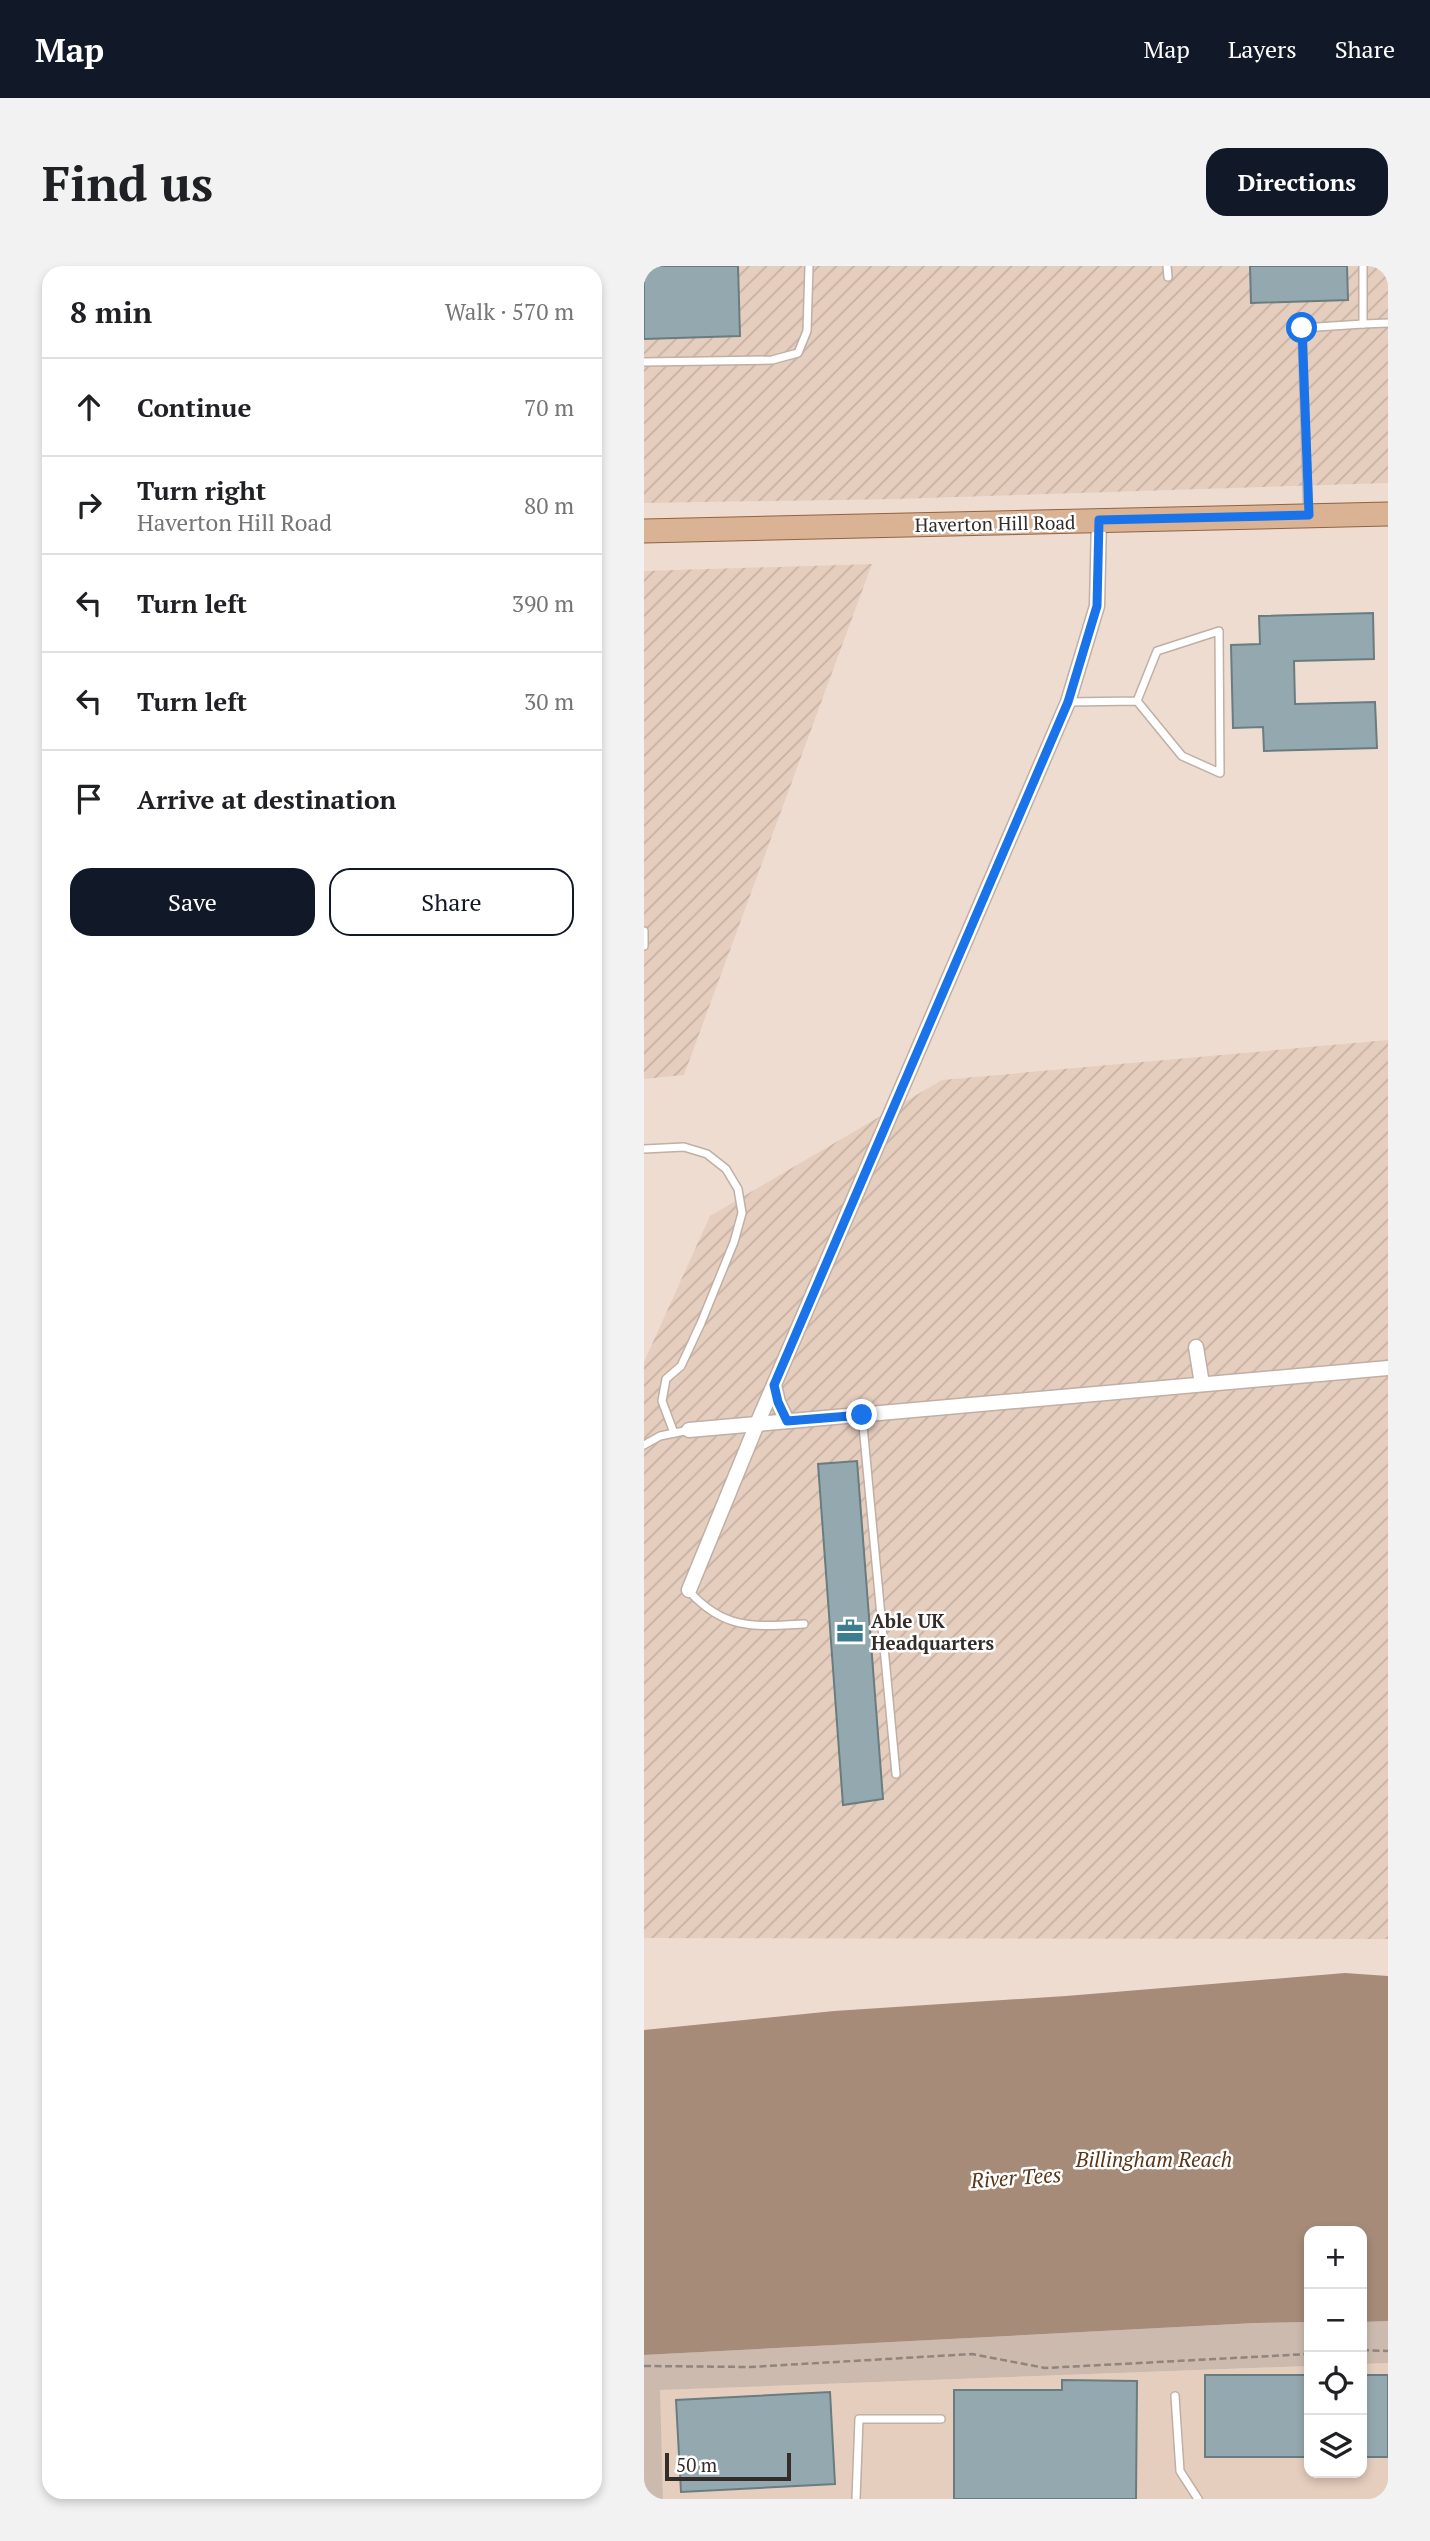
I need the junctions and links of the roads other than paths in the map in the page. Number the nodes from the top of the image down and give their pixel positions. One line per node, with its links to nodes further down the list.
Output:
1 (808, 266): 7 (lane)
2 (1167, 266): 4 (lane)
3 (1363, 266): 6 (lane)
4 (1168, 277)
5 (1388, 323): 6 (lane)
6 (1363, 324): 9 (lane)
7 (644, 362)
8 (1388, 514): 9 (main road, Haverton Hill Road)
9 (1309, 515): 10 (main road, Haverton Hill Road)
10 (1099, 520): 11 (main road, Haverton Hill Road); 13 (street)
11 (644, 531)
12 (1138, 701): 12 (lane); 13 (lane)
13 (1068, 702): 20 (street)
14 (644, 931): 15 (lane)
15 (644, 946)
16 (644, 1149): 24 (lane)
17 (1196, 1348): 19 (street)
18 (1388, 1368): 19 (street)
19 (1202, 1384): 21 (street)
20 (774, 1385): 22 (street); 23 (street)
21 (862, 1415): 22 (street); 28 (lane)
22 (787, 1421): 23 (street)
23 (757, 1424): 24 (street); 26 (street)
24 (682, 1432): 25 (lane)
25 (644, 1445)
26 (689, 1590): 27 (lane)
27 (804, 1624)
28 (896, 1774)
29 (1175, 2396): 31 (lane)
30 (941, 2419): 32 (lane)
31 (1196, 2496): 33 (lane)
32 (856, 2499)
33 (1186, 2499)

